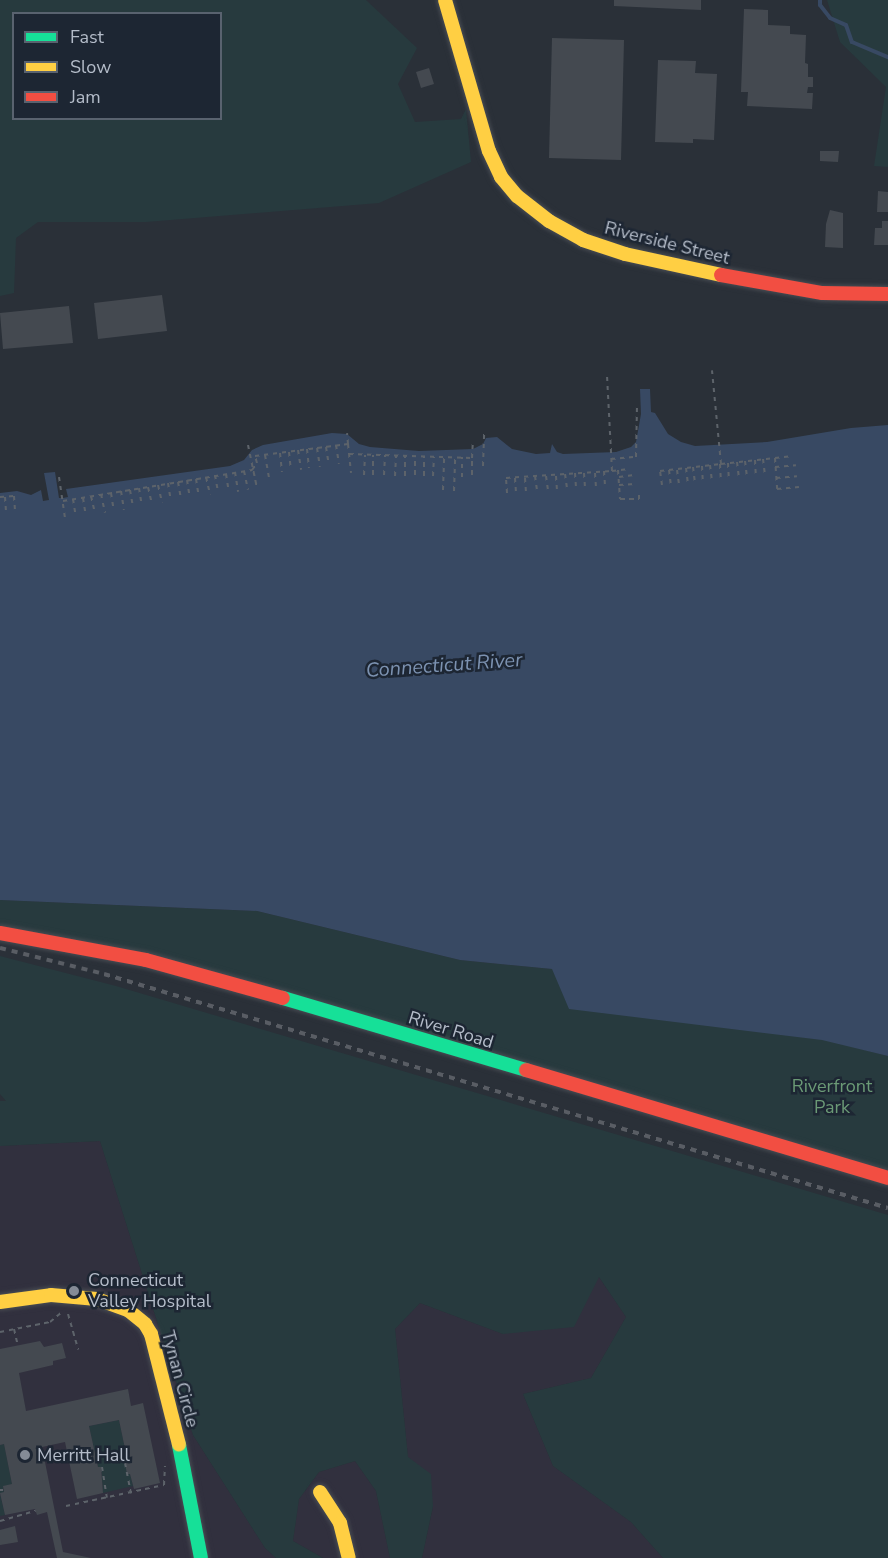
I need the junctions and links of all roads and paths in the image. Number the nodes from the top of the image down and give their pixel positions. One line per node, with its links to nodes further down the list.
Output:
1 (445, 0): 2 (street, Riverside Street)
2 (888, 294)
3 (712, 370): 40 (path)
4 (607, 375): 34 (path)
5 (637, 404): 34 (path)
6 (484, 431): 45 (path)
7 (347, 433): 9 (path)
8 (473, 441): 32 (path)
9 (348, 444): 11 (path); 18 (path)
10 (248, 446): 116 (path)
11 (336, 446): 12 (path); 42 (path)
12 (326, 447): 13 (path); 41 (path)
13 (317, 448): 14 (path); 47 (path)
14 (307, 449): 15 (path); 50 (path)
15 (298, 450): 16 (path); 55 (path)
16 (289, 452): 17 (path); 54 (path)
17 (280, 453): 19 (path); 62 (path)
18 (349, 454): 20 (path); 64 (path)
19 (265, 455): 58 (path); 91 (path)
20 (364, 455): 21 (path); 70 (path)
21 (373, 455): 22 (path); 71 (path)
22 (385, 455): 23 (path); 72 (path)
23 (396, 455): 24 (path); 78 (path)
24 (405, 456): 25 (path); 79 (path)
25 (415, 456): 26 (path); 73 (path)
26 (424, 456): 28 (path); 80 (path)
27 (793, 456): 33 (path)
28 (434, 457): 29 (path); 81 (path)
29 (444, 457): 30 (path); 123 (path)
30 (455, 457): 31 (path); 125 (path)
31 (462, 458): 32 (path); 87 (path)
32 (472, 458): 74 (path)
33 (775, 458): 35 (path); 49 (path)
34 (611, 459): 60 (path)
35 (763, 459): 36 (path); 83 (path)
36 (754, 460): 37 (path); 90 (path)
37 (745, 461): 38 (path); 93 (path)
38 (737, 462): 39 (path); 96 (path)
39 (728, 463): 40 (path); 98 (path)
40 (720, 464): 43 (path); 99 (path)
41 (329, 465)
42 (339, 465)
43 (710, 465): 46 (path); 101 (path)
44 (796, 465): 49 (path)
45 (483, 466)
46 (702, 466): 48 (path); 103 (path)
47 (320, 467)
48 (693, 467): 51 (path); 105 (path)
49 (775, 467): 94 (path)
50 (309, 468)
51 (686, 468): 53 (path); 110 (path)
52 (629, 469): 56 (path)
53 (676, 469): 57 (path); 109 (path)
54 (291, 470)
55 (301, 470)
56 (618, 470): 60 (path); 89 (path)
57 (669, 470): 108 (path); 113 (path)
58 (244, 471): 61 (path); 118 (path)
59 (604, 471): 60 (path); 63 (path); 112 (path)
60 (612, 471)
61 (235, 472): 67 (path); 131 (path)
62 (282, 472)
63 (595, 472): 66 (path); 117 (path)
64 (351, 473)
65 (575, 473): 66 (path); 68 (path); 120 (path)
66 (584, 473): 121 (path)
67 (226, 474): 69 (path); 130 (path)
68 (565, 474): 76 (path); 119 (path)
69 (215, 475): 86 (path); 129 (path)
70 (364, 475)
71 (373, 475)
72 (384, 475)
73 (415, 475)
74 (471, 475)
75 (546, 475): 76 (path); 82 (path); 127 (path)
76 (556, 475): 128 (path)
77 (634, 475): 89 (path)
78 (395, 476)
79 (405, 476)
80 (424, 476)
81 (434, 476)
82 (535, 476): 88 (path); 126 (path)
83 (765, 476)
84 (798, 476): 94 (path)
85 (59, 477): 147 (path)
86 (206, 477): 95 (path); 138 (path)
87 (462, 477)
88 (525, 477): 92 (path); 134 (path)
89 (619, 477): 107 (path)
90 (756, 477)
91 (269, 478)
92 (514, 478): 133 (path); 137 (path)
93 (747, 478)
94 (777, 478): 114 (path)
95 (196, 479): 97 (path); 142 (path)
96 (739, 479)
97 (187, 480): 100 (path); 144 (path)
98 (729, 480)
99 (721, 481)
100 (178, 482): 102 (path); 146 (path)
101 (712, 482)
102 (168, 483): 106 (path); 148 (path)
103 (704, 483)
104 (635, 484): 107 (path)
105 (695, 484)
106 (158, 485): 111 (path); 149 (path)
107 (619, 485): 135 (path)
108 (662, 485)
109 (679, 485)
110 (688, 485)
111 (148, 487): 115 (path); 150 (path)
112 (605, 487)
113 (671, 487)
114 (799, 487)
115 (139, 488): 122 (path); 151 (path)
116 (256, 488)
117 (596, 488)
118 (248, 489)
119 (567, 489)
120 (576, 489)
121 (585, 489)
122 (130, 490): 124 (path); 152 (path)
123 (443, 490)
124 (120, 491): 132 (path); 154 (path)
125 (454, 491)
126 (537, 491)
127 (548, 491)
128 (557, 491)
129 (218, 492)
130 (229, 492)
131 (238, 492)
132 (111, 493): 136 (path); 156 (path)
133 (507, 493)
134 (526, 493)
135 (639, 493)
136 (101, 494): 139 (path); 158 (path)
137 (516, 494)
138 (210, 495)
139 (91, 496): 143 (path); 157 (path)
140 (0, 497): 141 (path)
141 (5, 497): 153 (path); 155 (path)
142 (199, 497)
143 (82, 498): 145 (path); 159 (path)
144 (190, 498)
145 (73, 499): 147 (path); 161 (path)
146 (181, 499)
147 (63, 501): 160 (path)
148 (171, 501)
149 (162, 503)
150 (152, 504)
151 (142, 506)
152 (134, 507)
153 (6, 510)
154 (124, 510)
155 (15, 511)
156 (114, 511)
157 (95, 513)
158 (105, 513)
159 (86, 516)
160 (66, 518)
161 (76, 518)
162 (0, 933): 163 (street, River Road)
163 (888, 1178)
164 (0, 1302): 180 (street, Tynan Circle)
165 (14, 1329): 166 (path); 167 (path); 168 (path)
166 (0, 1332)
167 (18, 1346)
168 (78, 1350)
169 (126, 1463): 172 (path)
170 (165, 1464): 172 (path)
171 (102, 1467): 175 (path)
172 (131, 1492): 175 (path)
173 (320, 1492): 181 (street)
174 (98, 1494): 176 (path)
175 (107, 1498): 176 (path)
176 (99, 1499): 177 (path)
177 (66, 1506)
178 (36, 1511): 179 (path)
179 (0, 1521)
180 (201, 1558)
181 (349, 1558)

